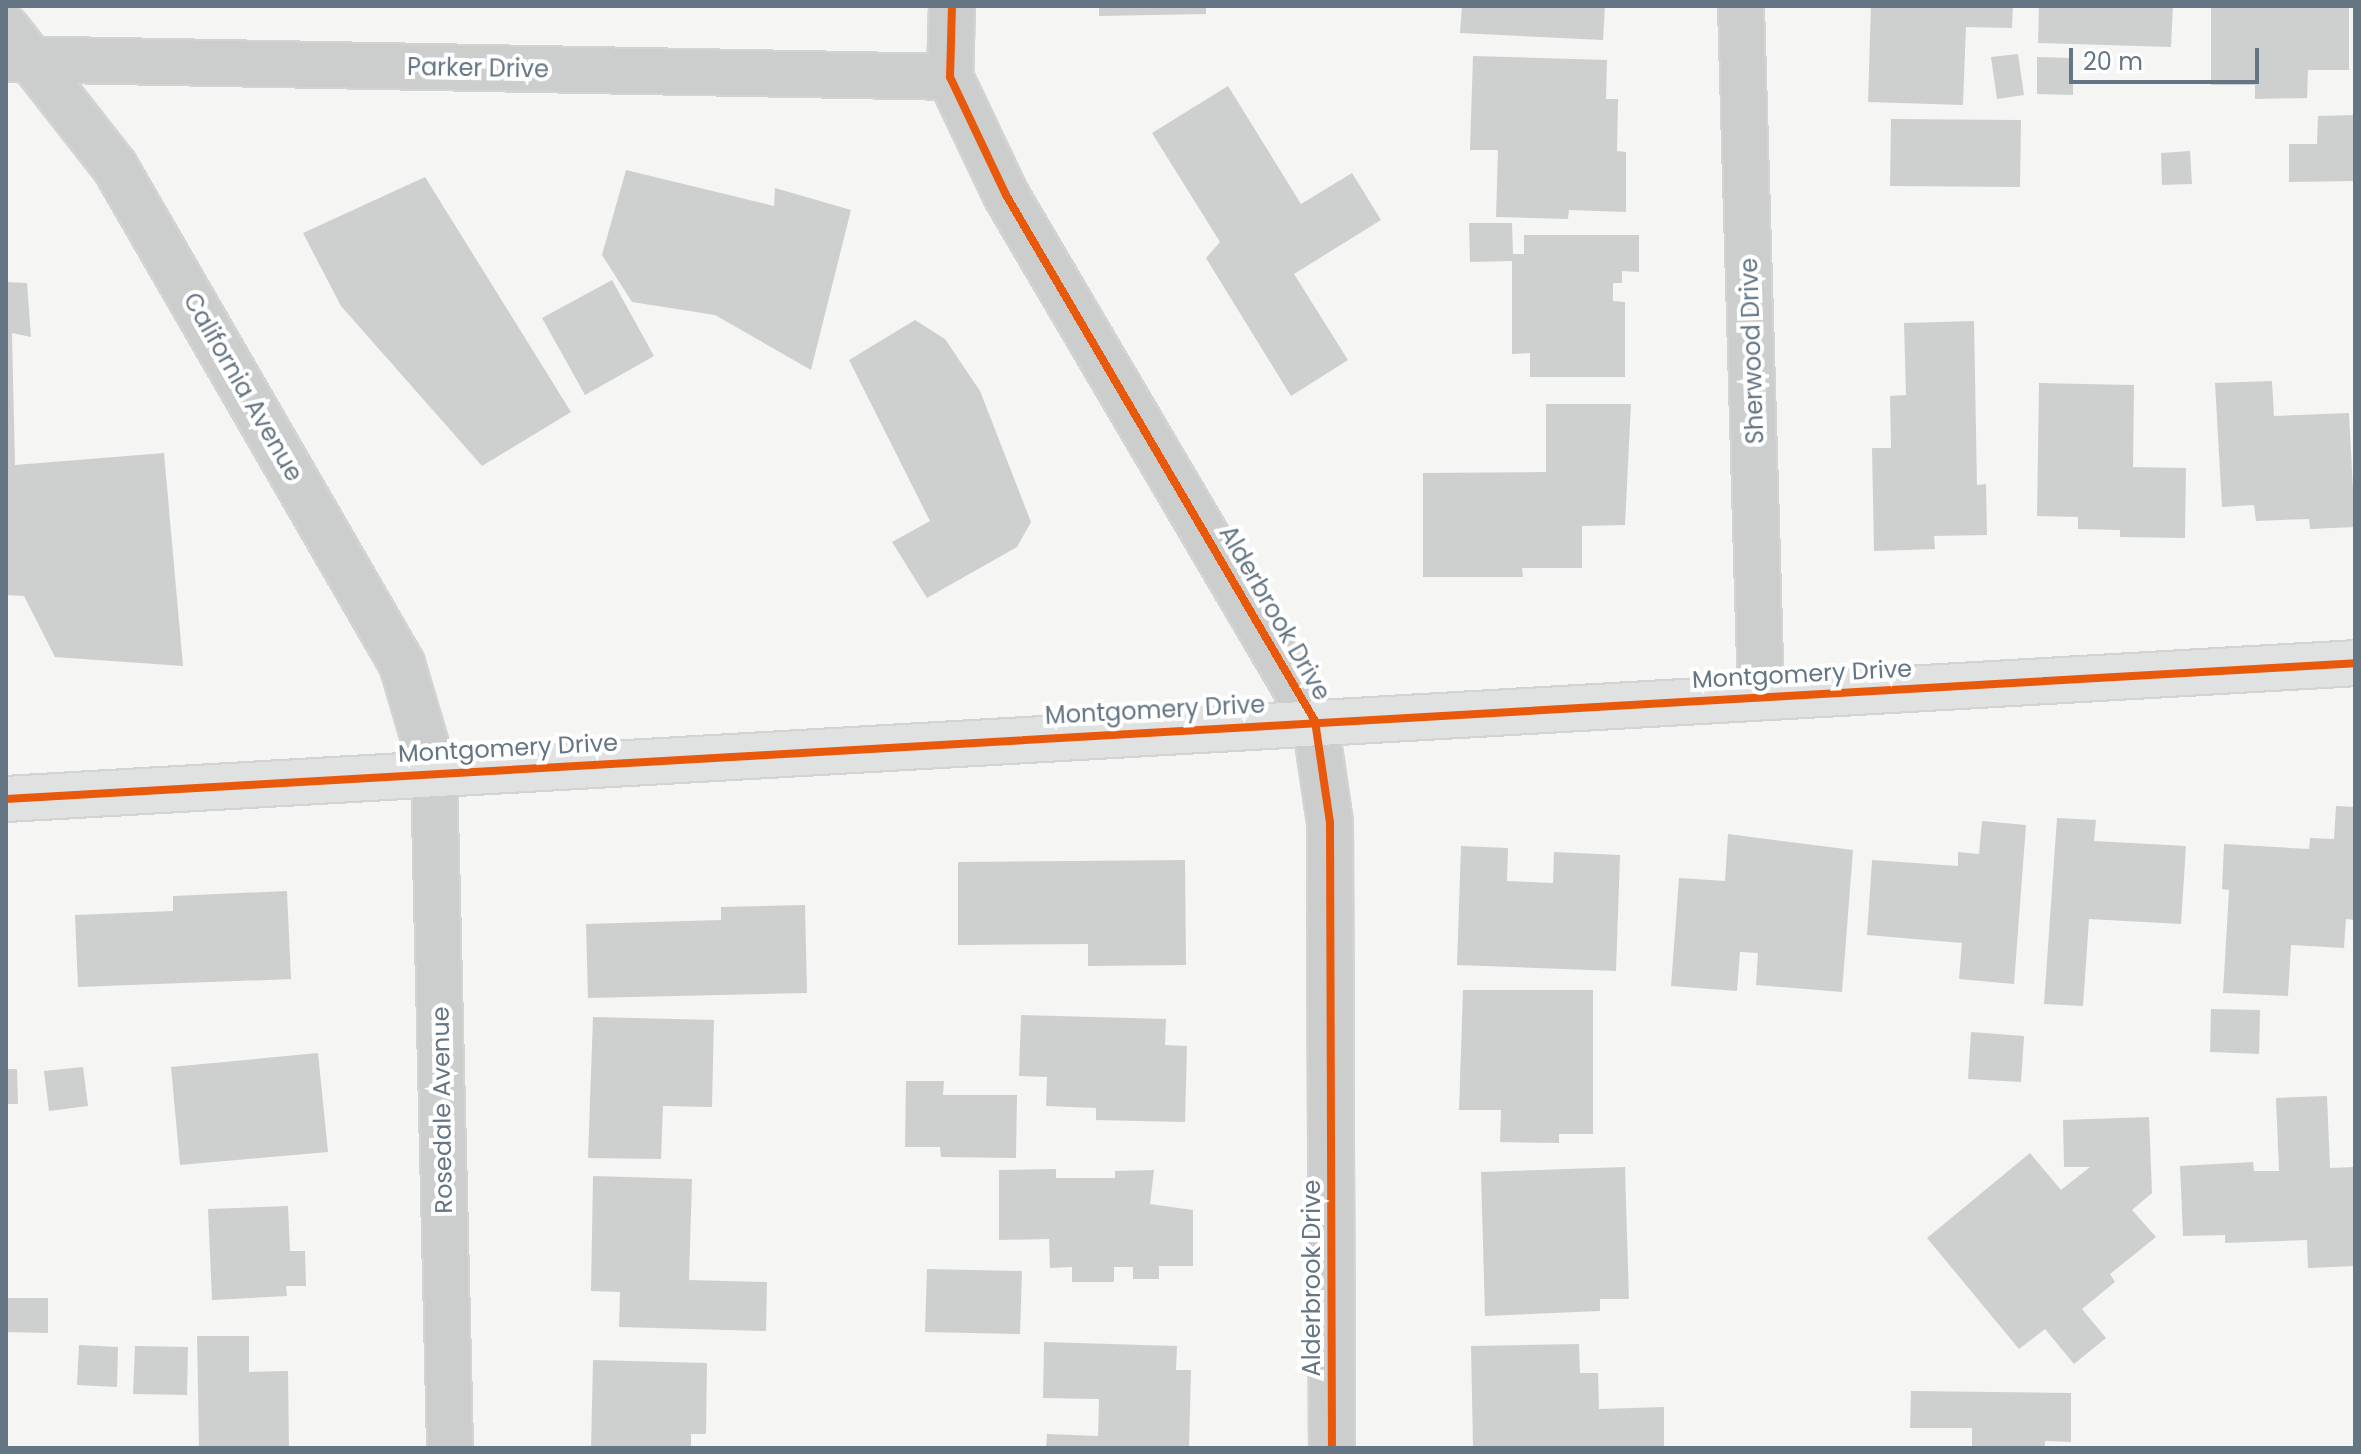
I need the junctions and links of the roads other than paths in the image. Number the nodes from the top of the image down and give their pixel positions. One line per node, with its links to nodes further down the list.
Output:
1 (952, 6): 4 (street, Alderbrook Drive)
2 (1741, 6): 6 (street, Sherwood Drive)
3 (14, 49): 4 (street, Parker Drive); 8 (street, California Avenue)
4 (950, 77): 7 (street, Alderbrook Drive)
5 (2355, 663): 6 (main road, Montgomery Drive)
6 (1761, 697): 7 (main road, Montgomery Drive)
7 (1315, 721): 8 (main road, Montgomery Drive); 11 (street, Alderbrook Drive)
8 (434, 772): 9 (main road, Montgomery Drive); 10 (street, Rosedale Avenue)
9 (6, 799)
10 (450, 1448)
11 (1332, 1448)

